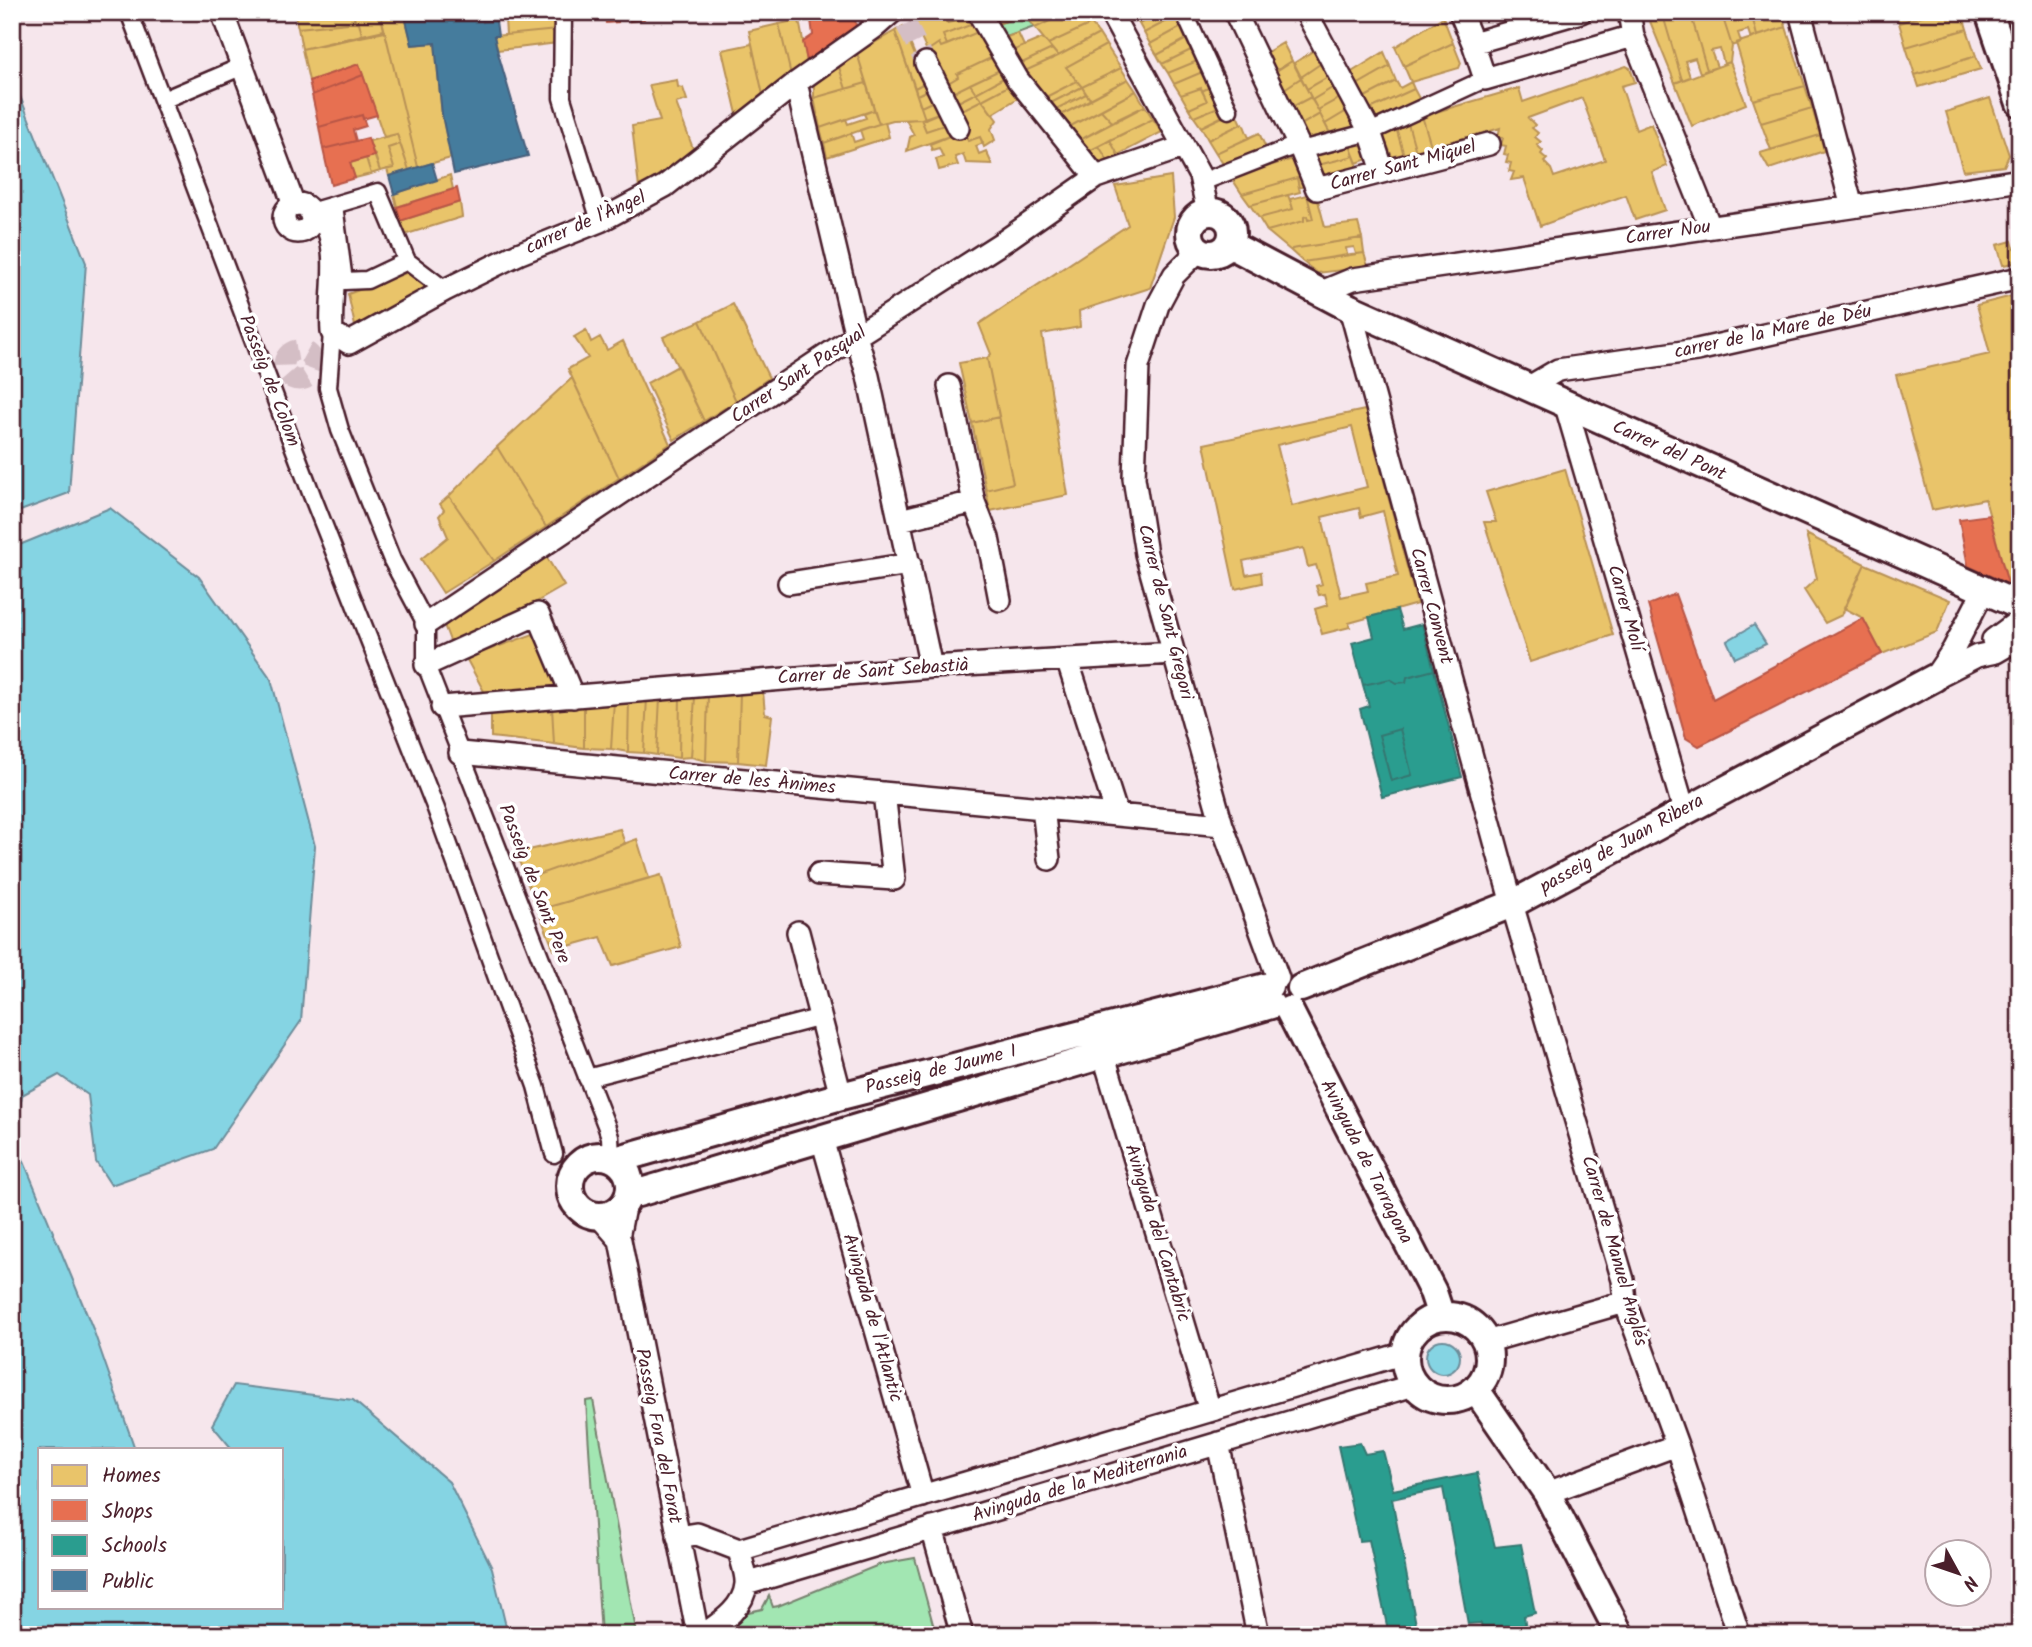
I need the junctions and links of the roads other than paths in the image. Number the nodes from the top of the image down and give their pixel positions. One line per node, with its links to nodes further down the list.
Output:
1 (129, 12): 22 (street, Passeig de Colom)
2 (222, 12): 19 (street)
3 (563, 12): 38 (street)
4 (978, 12): 31 (street)
5 (1110, 12): 28 (street)
6 (1184, 12): 24 (street)
7 (1235, 12): 29 (street)
8 (1306, 12): 26 (street)
9 (1460, 12): 17 (street)
10 (1581, 12): 17 (street)
11 (1629, 12): 16 (street)
12 (1800, 12): 35 (street)
13 (1989, 12): 23 (street)
14 (900, 16): 15 (street, carrer de l'Àngel)
15 (874, 20): 21 (street, carrer de l'Àngel)
16 (1633, 36): 20 (street); 39 (street)
17 (1473, 43): 20 (street)
18 (926, 63): 25 (street)
19 (243, 66): 22 (street); 36 (street)
20 (1485, 79): 26 (street)
21 (796, 83): 38 (street, carrer de l'Àngel); 47 (street)
22 (163, 100): 87 (street, Passeig de Colom)
23 (2020, 103)
24 (1229, 110)
25 (958, 128)
26 (1370, 132): 29 (street); 30 (street)
27 (1489, 144): 30 (street, Carrer Sant Miquel)
28 (1183, 147): 31 (street, Carrer Sant Pasqual); 33 (street)
29 (1300, 147): 30 (street, Carrer Sant Miquel); 33 (street)
30 (1383, 171)
31 (1096, 177): 47 (street, Carrer Sant Pasqual)
32 (2020, 180): 35 (street, Carrer Nou)
33 (1202, 182): 37 (street)
34 (334, 205): 36 (street); 42 (street); 42 (street)
35 (1852, 207): 39 (street, Carrer Nou)
36 (305, 211): 48 (street)
37 (1208, 212): 40 (street); 41 (street)
38 (600, 221): 44 (street, carrer de l'Àngel)
39 (1710, 227): 45 (street, Carrer Nou)
40 (1229, 244): 41 (street); 45 (street, Carrer del Pont)
41 (1199, 250): 62 (street, Carrer de Sant Gregori)
42 (407, 261): 44 (street)
43 (2020, 278): 50 (street, carrer de la Mare de Déu)
44 (445, 290): 48 (street, carrer de l'Àngel)
45 (1319, 293): 46 (street, Carrer del Pont)
46 (1350, 308): 50 (street, Carrer del Pont); 78 (street, Carrer Convent)
47 (856, 336): 53 (street); 60 (street, Carrer Sant Pasqual)
48 (340, 337): 60 (street)
49 (949, 386): 52 (street)
50 (1529, 387): 51 (street, Carrer del Pont)
51 (1566, 406): 56 (street, Carrer del Pont); 73 (street, Carrer Molí)
52 (974, 502): 53 (street); 57 (street)
53 (900, 520): 54 (street)
54 (910, 564): 55 (street); 66 (street)
55 (789, 583)
56 (1984, 590): 58 (street, Carrer del Pont); 67 (street, passeig de Juan Ribera)
57 (1000, 600)
58 (2020, 606)
59 (2020, 620): 63 (street, passeig de Juan Ribera)
60 (426, 624): 65 (street, Passeig de Sant Pere)
61 (2020, 639): 63 (street, passeig de Juan Ribera)
62 (1174, 653): 64 (street, Carrer de Sant Sebastià); 75 (street, Carrer de Sant Gregori)
63 (1976, 656): 67 (street, passeig de Juan Ribera)
64 (1068, 659): 66 (street, Carrer de Sant Sebastià); 74 (street)
65 (426, 665): 68 (street); 69 (street, Passeig de Sant Pere)
66 (931, 667): 68 (street, Carrer de Sant Sebastià)
67 (1934, 678): 73 (street, passeig de Juan Ribera)
68 (573, 697): 69 (street, Carrer de Sant Sebastià)
69 (442, 707): 70 (street, Passeig de Sant Pere)
70 (460, 752): 71 (street, Carrer de les Ànimes); 83 (street, Passeig de Sant Pere)
71 (884, 793): 72 (street, Carrer de les Ànimes); 77 (street)
72 (1043, 808): 74 (street, Carrer de les Ànimes); 76 (street)
73 (1684, 810): 78 (street, passeig de Juan Ribera)
74 (1116, 815): 75 (street, Carrer de les Ànimes)
75 (1222, 825): 80 (street, Carrer de Sant Gregori)
76 (1049, 859)
77 (819, 874)
78 (1511, 904): 80 (street, passeig de Juan Ribera); 91 (street, Carrer de Manuel Anglés)
79 (798, 932): 81 (street)
80 (1282, 993): 82 (street, Passeig de Jaume I); 84 (street, Passeig de Jaume I); 92 (street, Avinguda de Tarragona)
81 (818, 1018): 83 (street); 84 (street)
82 (1104, 1056): 85 (street, Passeig de Jaume I); 97 (street, Avinguda del Cantabric)
83 (587, 1078): 86 (street, Passeig de Sant Pere)
84 (841, 1096): 86 (street, Passeig de Jaume I)
85 (822, 1139): 88 (street, Passeig de Jaume I); 101 (street, Avinguda de l'Atlantic)
86 (612, 1152): 88 (street); 89 (street)
87 (554, 1154)
88 (627, 1197): 89 (street); 90 (street, Passeig Fora del Forat)
89 (598, 1215): 90 (street, Passeig Fora del Forat)
90 (618, 1238): 103 (street, Passeig Fora del Forat)
91 (1625, 1302): 93 (street); 99 (street, Carrer de Manuel Anglés)
92 (1441, 1316): 93 (street); 94 (street)
93 (1486, 1342): 96 (street)
94 (1405, 1353): 95 (street); 97 (street, Avinguda de la Mediterrania)
95 (1413, 1385): 96 (street); 98 (street, Avinguda de la Mediterrania)
96 (1476, 1390): 100 (street)
97 (1210, 1411): 101 (street, Avinguda de la Mediterrania)
98 (1218, 1443): 102 (street, Avinguda de la Mediterrania); 108 (street)
99 (1677, 1445): 100 (street); 110 (street, Carrer de Manuel Anglés)
100 (1547, 1493): 109 (street)
101 (923, 1496): 104 (street, Avinguda de la Mediterrania)
102 (932, 1528): 105 (street, Avinguda de la Mediterrania); 107 (street)
103 (678, 1536): 104 (street); 106 (street, Passeig Fora del Forat)
104 (738, 1550): 105 (street)
105 (746, 1584): 106 (street)
106 (700, 1635)
107 (962, 1635)
108 (1258, 1635)
109 (1620, 1635)
110 (1739, 1635)

